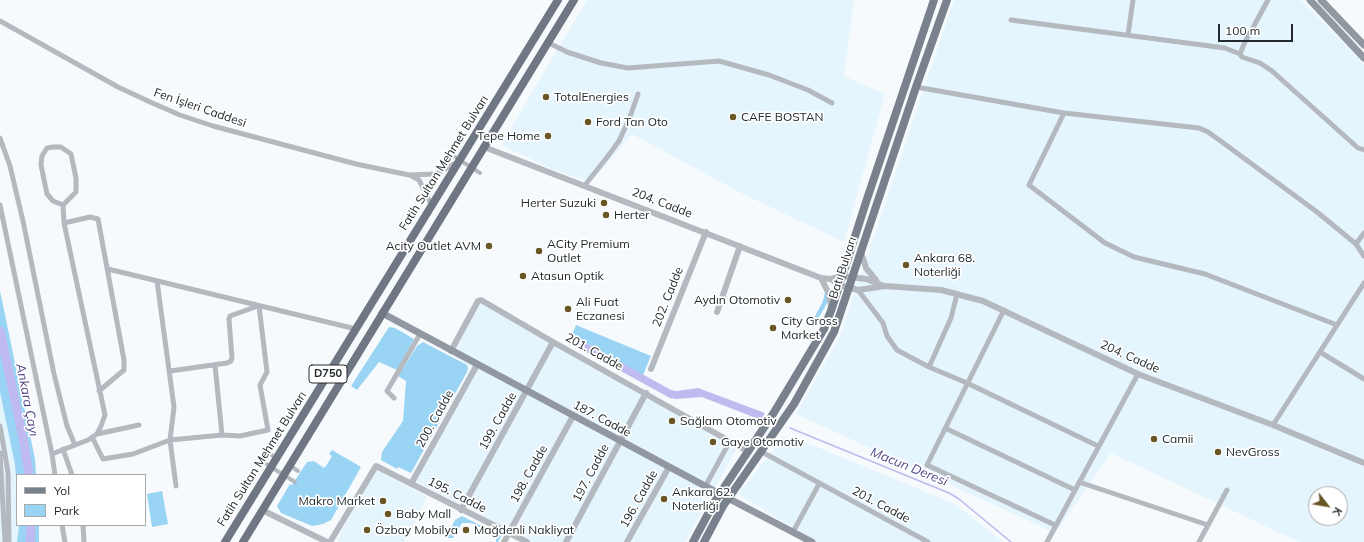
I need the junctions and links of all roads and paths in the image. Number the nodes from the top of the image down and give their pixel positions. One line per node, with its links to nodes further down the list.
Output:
1 (558, 0): 24 (highway, Fatih Sultan Mehmet Bulvarı / D750)
2 (574, 0): 12 (highway, D750)
3 (934, 0): 39 (main road, Batı Bulvarı)
4 (948, 0): 16 (main road, Batı Bulvarı)
5 (1132, 0): 11 (street)
6 (1268, 0): 14 (street)
7 (1310, 0): 15 (main road)
8 (1321, 0): 13 (main road)
9 (1011, 20): 11 (street)
10 (0, 21): 26 (street, Fen İşleri Caddesi)
11 (1128, 35): 14 (street)
12 (549, 43): 18 (street); 21 (highway, D750)
13 (1364, 45)
14 (1240, 54): 22 (street)
15 (1364, 58)
16 (916, 87): 19 (street); 36 (main road, Batı Bulvarı)
17 (638, 94): 27 (street)
18 (832, 102)
19 (1064, 113): 34 (street); 55 (street)
20 (0, 138): 84 (street)
21 (484, 147): 27 (street, 204. Cadde); 54 (highway, D750)
22 (1364, 150)
23 (452, 155): 25 (street)
24 (459, 162): 26 (street, Fen İşleri Caddesi); 30 (highway, Fatih Sultan Mehmet Bulvarı / D750)
25 (480, 173)
26 (409, 175): 30 (street)
27 (585, 185): 32 (street, 204. Cadde)
28 (0, 205): 90 (street)
29 (63, 205): 29 (street); 31 (street)
30 (432, 206): 56 (highway, Fatih Sultan Mehmet Bulvarı / D750)
31 (64, 223): 38 (street); 69 (street)
32 (706, 232): 35 (street, 204. Cadde); 64 (street, 202. Cadde)
33 (1364, 233): 34 (street)
34 (1356, 244): 37 (street)
35 (740, 246): 40 (street, 204. Cadde); 53 (street)
36 (861, 252): 41 (main road, Batı Bulvarı); 44 (street)
37 (1364, 256)
38 (108, 269): 43 (street); 69 (street)
39 (842, 276): 41 (street, 204. Cadde); 42 (street, 204. Cadde); 46 (main road, Batı Bulvarı)
40 (821, 278): 42 (street, 204. Cadde); 51 (street)
41 (852, 278): 44 (street, 204. Cadde); 48 (main road, Batı Bulvarı)
42 (831, 279): 46 (street, 204. Cadde)
43 (157, 281): 50 (street); 65 (street)
44 (877, 283): 47 (street, 204. Cadde)
45 (1364, 283): 55 (street)
46 (839, 285): 48 (street, 204. Cadde); 51 (main road, Batı Bulvarı)
47 (885, 286): 48 (street, 204. Cadde); 49 (street, 204. Cadde)
48 (853, 289): 63 (street); 89 (main road, Batı Bulvarı)
49 (957, 294): 52 (street, 204. Cadde); 63 (street)
50 (259, 306): 56 (street); 61 (street); 79 (street)
51 (832, 308): 88 (main road, Batı Bulvarı)
52 (1004, 310): 66 (street, 204. Cadde); 68 (street)
53 (716, 312)
54 (382, 314): 57 (main road, 187. Cadde); 96 (highway, D750)
55 (1337, 325): 60 (street)
56 (356, 329): 93 (highway, Fatih Sultan Mehmet Bulvarı / D750)
57 (420, 334): 59 (main road, 187. Cadde); 72 (street)
58 (553, 342): 59 (street, 201. Cadde); 70 (street, 199. Cadde); 71 (street, 201. Cadde)
59 (451, 351): 62 (main road, 187. Cadde)
60 (1320, 352): 67 (street); 75 (street)
61 (215, 365): 65 (street); 79 (street)
62 (478, 365): 70 (main road, 187. Cadde); 103 (street, 200. Cadde)
63 (929, 366): 68 (street)
64 (651, 369)
65 (170, 371): 81 (street)
66 (1138, 374): 75 (street, 204. Cadde); 85 (street)
67 (1364, 379)
68 (967, 383): 77 (street); 85 (street)
69 (99, 391): 78 (street)
70 (527, 391): 73 (main road, 187. Cadde); 112 (street, 199. Cadde)
71 (646, 393): 82 (street, 197. Cadde); 83 (street, 201. Cadde)
72 (394, 398)
73 (573, 416): 82 (main road, 187. Cadde); 118 (street, 198. Cadde)
74 (139, 425): 78 (street)
75 (1273, 425): 95 (street, 204. Cadde)
76 (0, 426): 92 (street)
77 (945, 428): 107 (street); 113 (street)
78 (97, 434): 80 (street)
79 (222, 435): 81 (street)
80 (92, 437): 81 (street); 84 (street)
81 (170, 440): 105 (street)
82 (620, 441): 97 (main road, 187. Cadde); 130 (street, 197. Cadde)
83 (730, 441): 88 (street, 201. Cadde); 106 (street)
84 (75, 445): 86 (street)
85 (1098, 446): 102 (street)
86 (63, 449): 90 (street); 100 (street)
87 (266, 452): 93 (street)
88 (749, 452): 109 (main road, Batı Bulvarı)
89 (762, 452): 104 (street, 201. Cadde); 110 (main road, Batı Bulvarı)
90 (52, 454): 99 (street)
91 (0, 455): 92 (street); 120 (street)
92 (6, 457): 121 (street)
93 (276, 458): 124 (highway, Fatih Sultan Mehmet Bulvarı / D750)
94 (263, 462): 101 (street)
95 (1364, 463)
96 (289, 465): 98 (street); 111 (highway, D750)
97 (669, 467): 106 (main road, 187. Cadde); 131 (street, 196. Cadde)
98 (298, 471)
99 (55, 474)
100 (72, 474)
101 (295, 482)
102 (1079, 482): 107 (street); 114 (street)
103 (411, 484): 112 (street, 195. Cadde); 127 (street, 195. Cadde)
104 (819, 484): 117 (street); 119 (street, 201. Cadde)
105 (176, 486)
106 (705, 487): 109 (main road, 187. Cadde)
107 (1074, 490): 113 (street)
108 (1227, 490): 114 (street)
109 (720, 494): 110 (main road, 187. Cadde); 132 (main road, Batı Bulvarı)
110 (728, 499): 117 (main road, 187. Cadde); 133 (main road, Batı Bulvarı)
111 (262, 510): 125 (highway, D750); 126 (street)
112 (461, 510): 118 (street, 195. Cadde)
113 (1055, 525): 136 (street)
114 (1208, 525): 137 (street)
115 (62, 526): 122 (street)
116 (83, 526): 123 (street)
117 (793, 532): 134 (main road, 187. Cadde)
118 (509, 533): 128 (street, 198. Cadde); 129 (street, 195. Cadde)
119 (919, 540): 135 (street, 201. Cadde)
120 (5, 542)
121 (9, 542)
122 (65, 542)
123 (84, 542)
124 (225, 542)
125 (243, 542)
126 (327, 542)
127 (330, 542)
128 (504, 542)
129 (528, 542)
130 (566, 542)
131 (627, 542)
132 (693, 542)
133 (704, 542)
134 (812, 542)
135 (928, 542)
136 (1047, 542)
137 (1199, 542)

